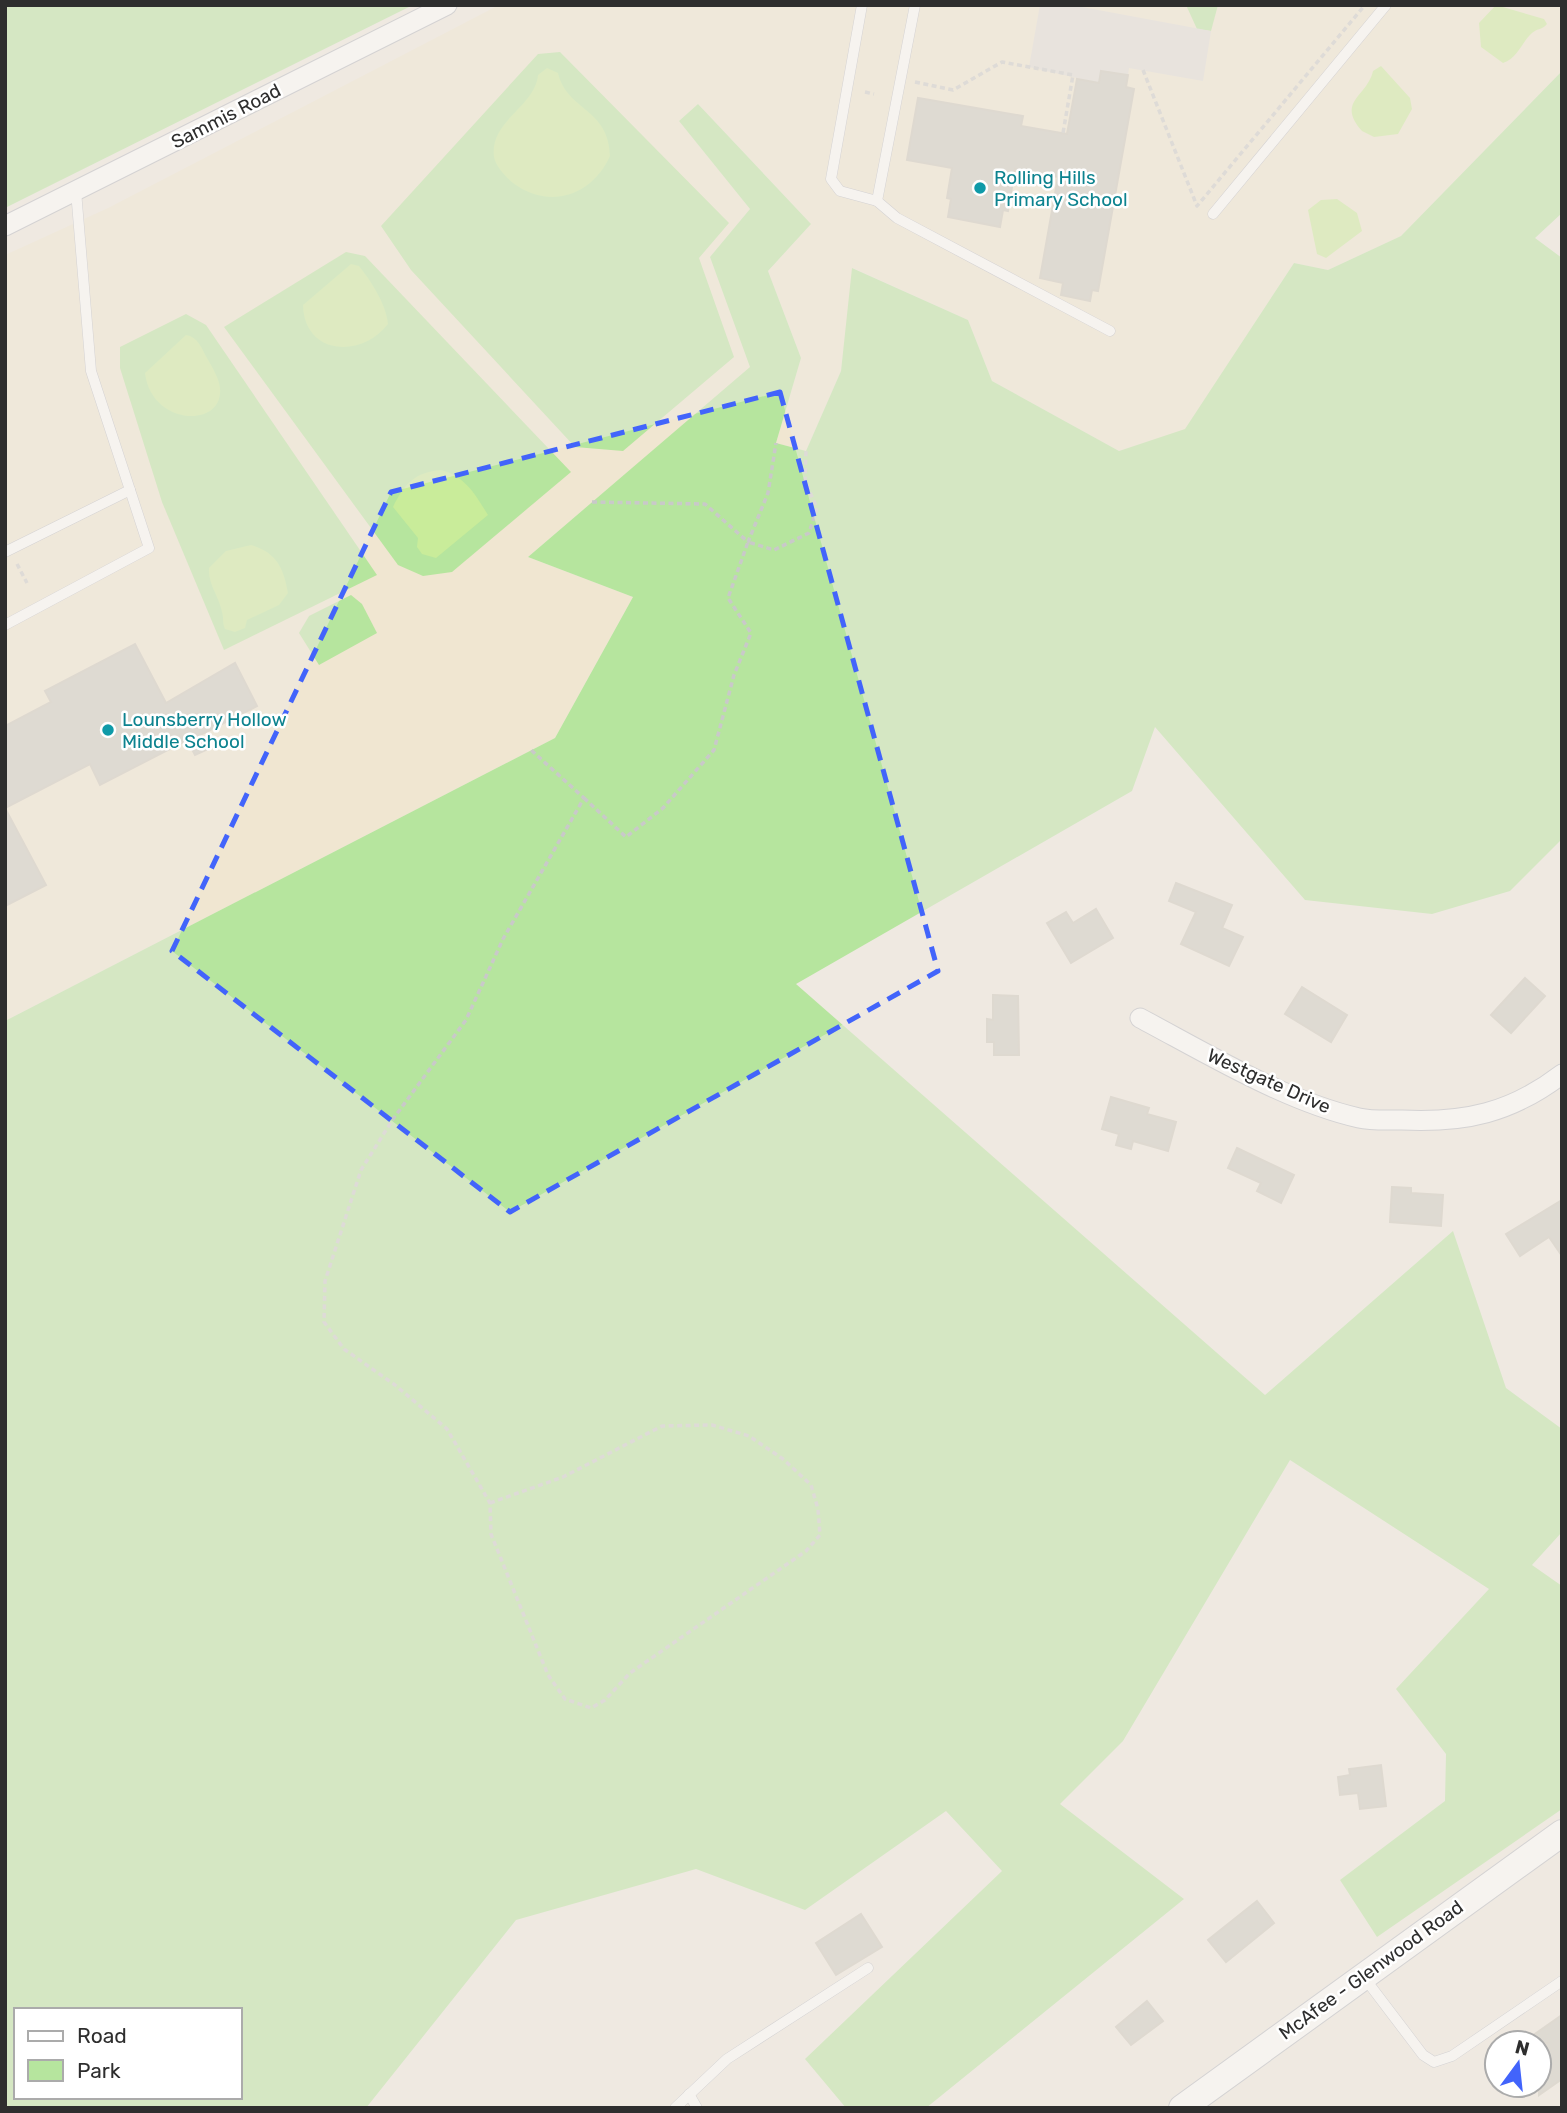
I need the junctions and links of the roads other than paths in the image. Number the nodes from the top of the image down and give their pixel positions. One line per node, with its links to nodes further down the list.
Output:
1 (447, 5): 5 (street, Sammis Road)
2 (862, 5): 6 (lane)
3 (915, 5): 6 (lane)
4 (1386, 5): 7 (lane)
5 (76, 191): 8 (street, Sammis Road); 10 (lane)
6 (877, 201): 9 (lane)
7 (1213, 215)
8 (5, 226)
9 (1110, 331)
10 (130, 490): 11 (lane); 12 (lane)
11 (5, 552)
12 (5, 625)
13 (1140, 1018): 14 (street, Westgate Drive)
14 (1562, 1074)
15 (1562, 1833): 17 (street, McAfee - Glenwood Road)
16 (868, 1968): 19 (lane)
17 (1363, 1976): 18 (lane); 20 (street, McAfee - Glenwood Road)
18 (1562, 1981)
19 (689, 2094): 21 (lane); 22 (lane)
20 (1211, 2099): 23 (street, McAfee - Glenwood Road)
21 (674, 2108)
22 (697, 2108)
23 (1182, 2108)

